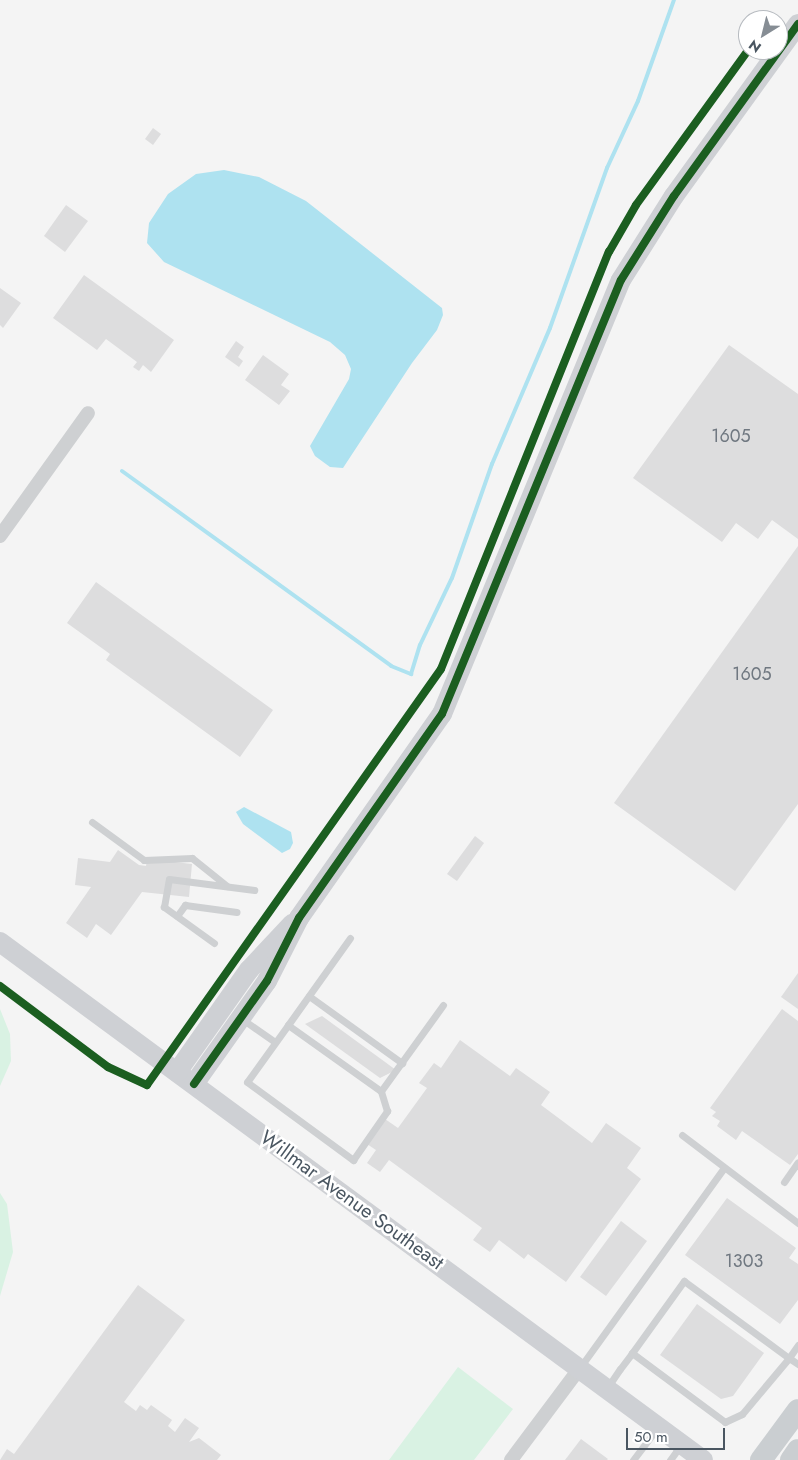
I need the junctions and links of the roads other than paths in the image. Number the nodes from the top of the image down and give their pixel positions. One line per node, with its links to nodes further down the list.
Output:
1 (798, 24): 9 (street)
2 (88, 413): 3 (street)
3 (0, 536)
4 (92, 822): 5 (lane)
5 (227, 886): 6 (lane); 8 (lane)
6 (254, 890)
7 (237, 912): 8 (lane)
8 (177, 916): 12 (lane)
9 (299, 918): 15 (street); 19 (street)
10 (350, 938): 13 (lane)
11 (0, 942): 19 (street, Willmar Avenue Southeast)
12 (214, 944)
13 (309, 996): 16 (lane); 18 (lane)
14 (443, 1005): 18 (lane)
15 (241, 1017): 17 (lane); 20 (street)
16 (288, 1025): 17 (lane); 21 (lane)
17 (274, 1042): 21 (lane)
18 (402, 1063): 21 (lane)
19 (177, 1072): 20 (street, Willmar Avenue Southeast)
20 (194, 1084): 31 (street, Willmar Avenue Southeast)
21 (381, 1091)
22 (682, 1135): 24 (lane)
23 (798, 1162): 25 (lane)
24 (724, 1168): 26 (lane); 31 (lane)
25 (784, 1182)
26 (798, 1224)
27 (798, 1345): 29 (lane)
28 (632, 1354): 29 (lane); 29 (lane); 32 (lane)
29 (789, 1358): 30 (lane)
30 (798, 1364)
31 (579, 1369): 32 (street, Willmar Avenue Southeast); 37 (street)
32 (606, 1389): 34 (street, Willmar Avenue Southeast)
33 (798, 1410): 40 (main road)
34 (658, 1427): 36 (street, Willmar Avenue Southeast); 38 (lane)
35 (798, 1450): 41 (main road)
36 (676, 1452): 39 (street, Willmar Avenue Southeast)
37 (511, 1460)
38 (633, 1460)
39 (703, 1460)
40 (762, 1460)
41 (791, 1460)

